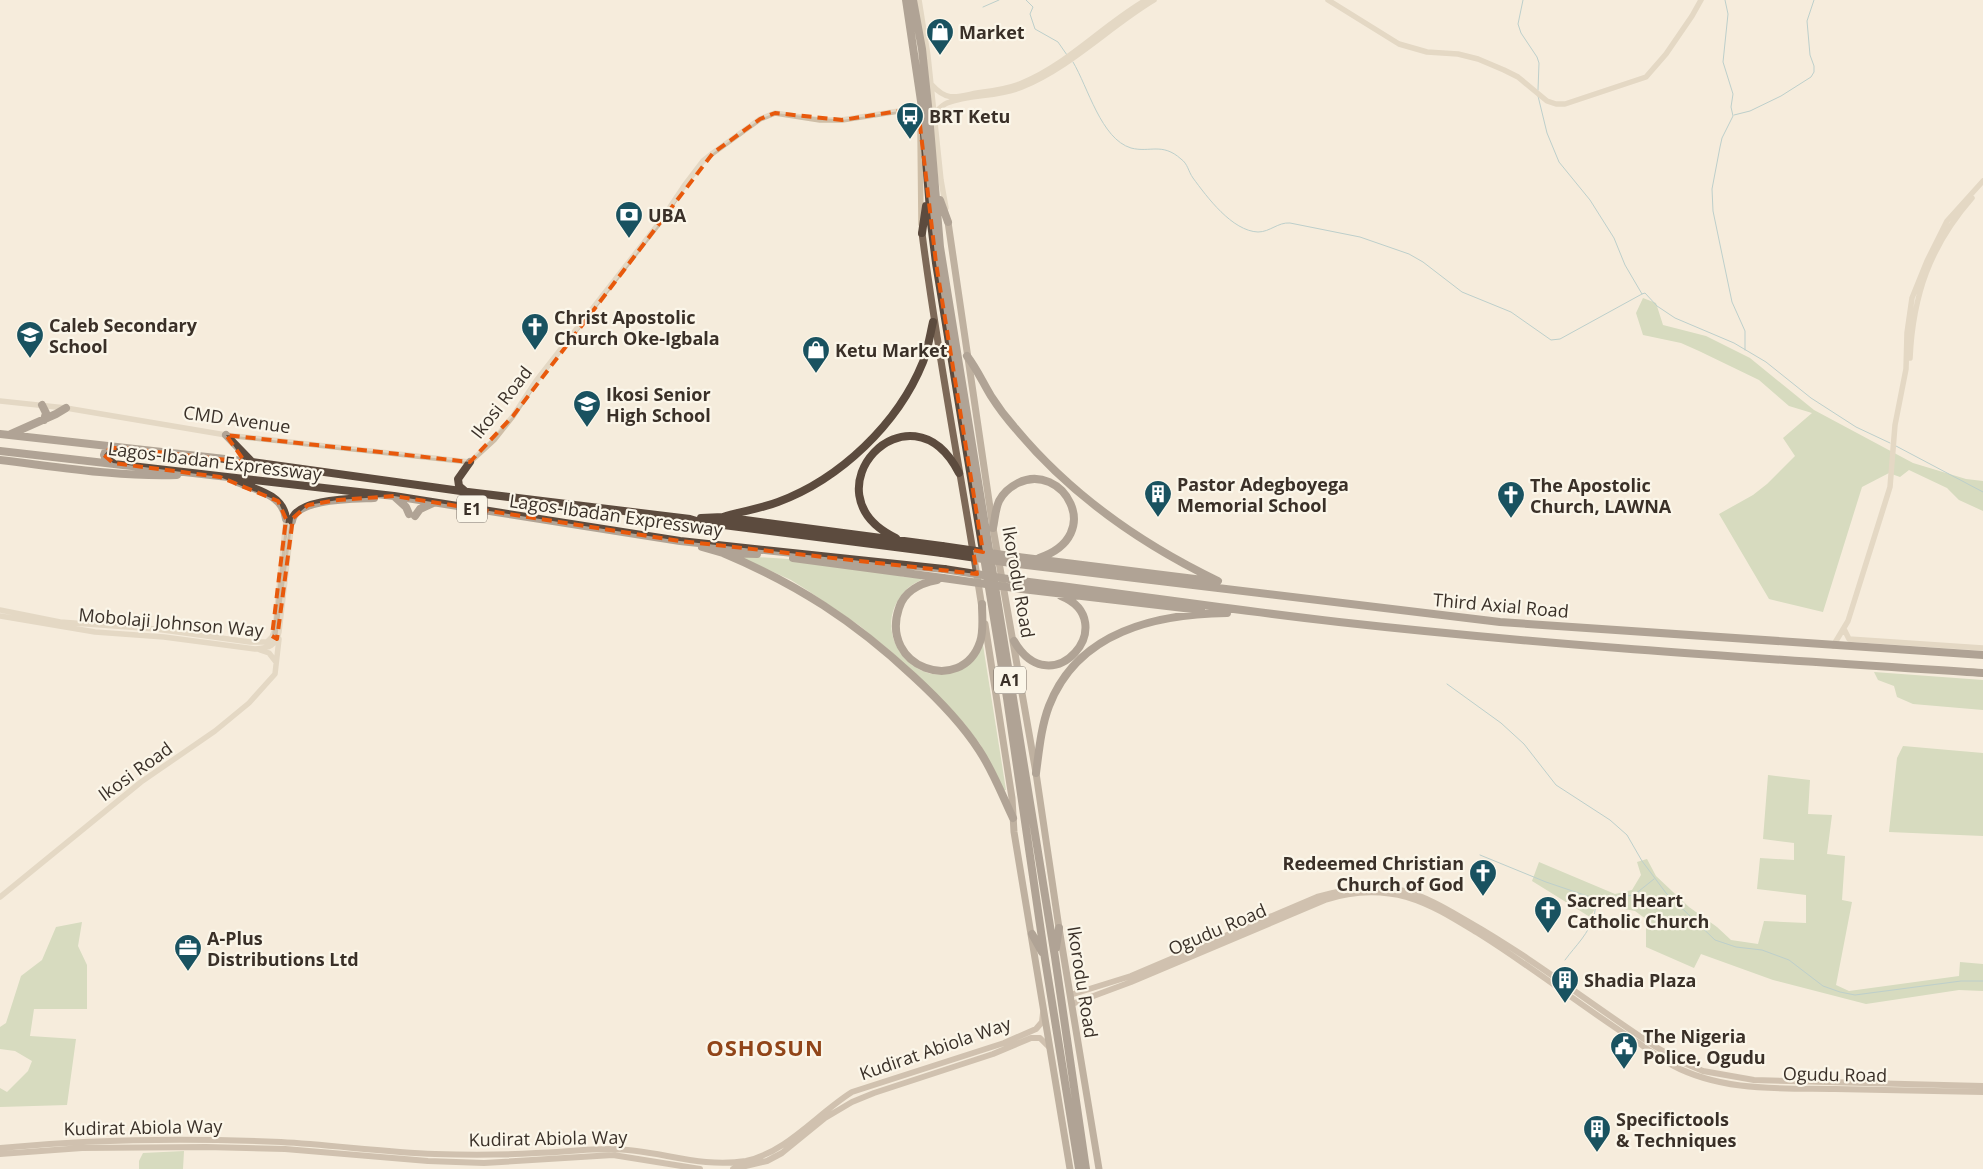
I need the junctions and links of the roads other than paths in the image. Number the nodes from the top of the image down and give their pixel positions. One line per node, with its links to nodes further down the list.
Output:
1 (902, 0): 12 (street)
2 (906, 0): 16 (highway, Ikorodu Road / A1)
3 (913, 0): 13 (highway, Ikorodu Road / A1)
4 (919, 0): 11 (street, Ikorodu Road)
5 (1146, 0): 9 (street)
6 (1154, 0): 9 (street)
7 (1328, 0): 8 (street)
8 (1701, 0)
9 (1076, 53): 10 (street)
10 (1068, 59): 11 (street); 13 (street)
11 (932, 85): 13 (street, Ikorodu Road)
12 (918, 108): 19 (street); 32 (street, Ikosi Road)
13 (933, 111): 16 (highway, Ikorodu Road / A1); 18 (street, Ikorodu Road)
14 (1983, 181): 17 (street)
15 (1983, 186): 17 (street)
16 (932, 193): 18 (highway); 19 (highway); 74 (highway, Ikorodu Road / A1); 75 (highway, Ikorodu Road / A1)
17 (1964, 204): 60 (street)
18 (948, 222): 21 (main road, Ikorodu Road)
19 (922, 233): 20 (main road)
20 (933, 322): 35 (main road); 40 (highway)
21 (967, 356): 43 (main road, Ikorodu Road); 52 (highway)
22 (0, 401): 23 (street, CMD Avenue)
23 (42, 405): 24 (street, CMD Avenue); 25 (highway)
24 (66, 408): 25 (highway); 27 (street, CMD Avenue)
25 (44, 420): 26 (highway)
26 (2, 434): 28 (highway, Lagos-Ibadan Expressway / E1)
27 (226, 435): 31 (highway); 32 (street, CMD Avenue)
28 (122, 448): 31 (highway, Lagos-Ibadan Expressway / E1); 33 (highway)
29 (0, 450): 33 (highway, Lagos-Ibadan Expressway / E1)
30 (0, 460): 34 (highway)
31 (252, 462): 37 (highway, Lagos-Ibadan Expressway / E1)
32 (470, 462): 37 (highway)
33 (113, 464): 34 (highway, Lagos-Ibadan Expressway / E1)
34 (187, 473): 36 (highway, Lagos-Ibadan Expressway / E1)
35 (959, 473): 45 (highway); 55 (main road)
36 (220, 477): 38 (highway, Lagos-Ibadan Expressway / E1); 42 (highway)
37 (468, 492): 41 (highway, Lagos-Ibadan Expressway / E1)
38 (394, 496): 39 (highway, Lagos-Ibadan Expressway / E1); 39 (highway); 42 (highway)
39 (434, 503): 44 (highway, Lagos-Ibadan Expressway / E1)
40 (723, 517): 41 (highway); 45 (highway)
41 (690, 518): 46 (highway, Lagos-Ibadan Expressway / E1)
42 (289, 520): 61 (street, Mobolaji Johnson Way); 61 (street, Mobolaji Johnson Way)
43 (994, 528): 48 (highway); 62 (main road, Ikorodu Road)
44 (680, 541): 47 (highway); 51 (highway, Lagos-Ibadan Expressway / E1, bridge)
45 (902, 541): 46 (highway)
46 (942, 550): 49 (highway, Lagos-Ibadan Expressway, bridge)
47 (723, 553): 50 (highway); 70 (highway)
48 (1035, 559): 49 (highway); 52 (highway)
49 (1018, 560): 54 (highway, Third Axial Road)
50 (943, 578): 53 (highway, bridge); 55 (highway)
51 (1021, 581): 58 (highway, Third Axial Road)
52 (1218, 581): 54 (highway)
53 (1050, 592): 57 (highway); 62 (highway)
54 (1256, 592): 63 (highway, Third Axial Road)
55 (982, 604): 70 (main road)
56 (0, 610): 64 (street, Mobolaji Johnson Way)
57 (1227, 613): 58 (highway); 69 (highway)
58 (1273, 613): 68 (highway, Third Axial Road)
59 (0, 616): 64 (street, Mobolaji Johnson Way)
60 (1844, 629): 63 (street); 65 (street)
61 (276, 639): 64 (street, Mobolaji Johnson Way); 67 (street, Ikosi Road)
62 (1014, 641): 69 (main road, Ikorodu Road)
63 (1833, 646): 66 (highway, Third Axial Road)
64 (267, 648): 67 (street)
65 (1983, 648)
66 (1983, 655)
67 (276, 662): 71 (street, Ikosi Road)
68 (1983, 674)
69 (1036, 773): 72 (main road, Ikorodu Road)
70 (1012, 818): 73 (main road)
71 (0, 898)
72 (1059, 928): 74 (highway); 76 (main road, Ikorodu Road)
73 (1032, 934): 75 (highway); 77 (main road)
74 (1055, 957): 90 (highway, Ikorodu Road / A1)
75 (1045, 959): 89 (highway, Ikorodu Road / A1)
76 (1070, 995): 78 (main road, Ikorodu Road); 80 (main road, Ogudu Road)
77 (1043, 1004): 79 (main road); 85 (main road, Kudirat Abiola Way)
78 (1072, 1004): 80 (main road, Ogudu Road); 91 (main road, Ikorodu Road)
79 (1049, 1047): 87 (main road, Kudirat Abiola Way); 88 (main road)
80 (1819, 1085): 81 (main road, Ogudu Road); 82 (main road, Ogudu Road)
81 (1983, 1086)
82 (1983, 1092)
83 (0, 1148): 85 (main road, Kudirat Abiola Way)
84 (0, 1154): 85 (main road, Kudirat Abiola Way)
85 (548, 1156): 86 (main road, Kudirat Abiola Way)
86 (700, 1169)
87 (733, 1169)
88 (1070, 1169)
89 (1079, 1169)
90 (1086, 1169)
91 (1098, 1169)

